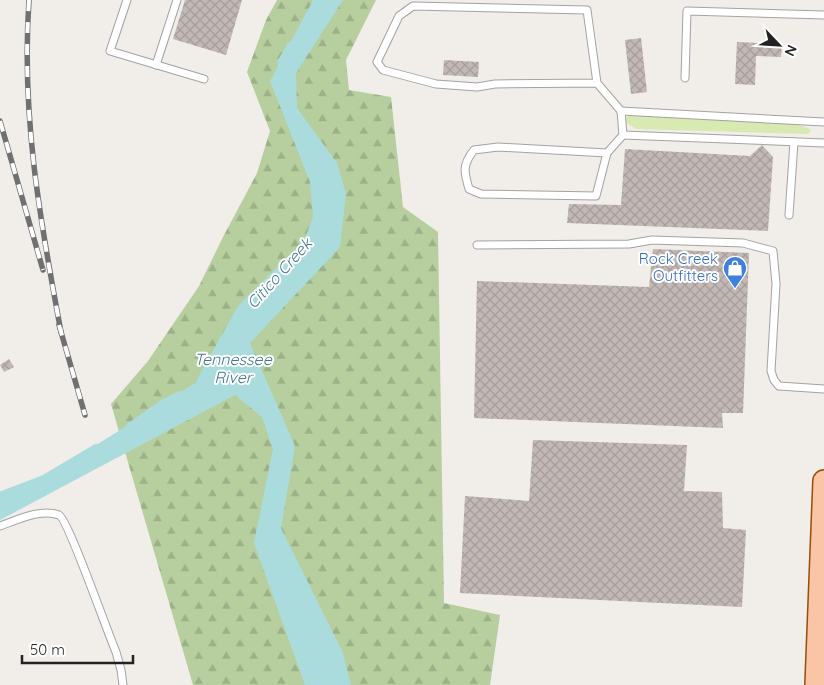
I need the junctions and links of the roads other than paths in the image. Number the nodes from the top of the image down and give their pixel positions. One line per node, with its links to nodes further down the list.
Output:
1 (127, 0): 4 (lane)
2 (177, 0): 4 (lane)
3 (824, 15): 5 (lane)
4 (156, 65): 6 (lane)
5 (686, 78)
6 (204, 79)
7 (597, 83): 7 (lane); 8 (lane)
8 (621, 111): 9 (lane); 10 (lane)
9 (824, 122)
10 (623, 135): 11 (lane); 13 (lane)
11 (794, 142): 12 (lane); 14 (lane)
12 (824, 143)
13 (607, 153): 13 (lane)
14 (789, 215)
15 (477, 245): 16 (lane)
16 (824, 389)
17 (824, 481): 20 (main road)
18 (0, 526): 19 (lane)
19 (123, 685)
20 (816, 685)

